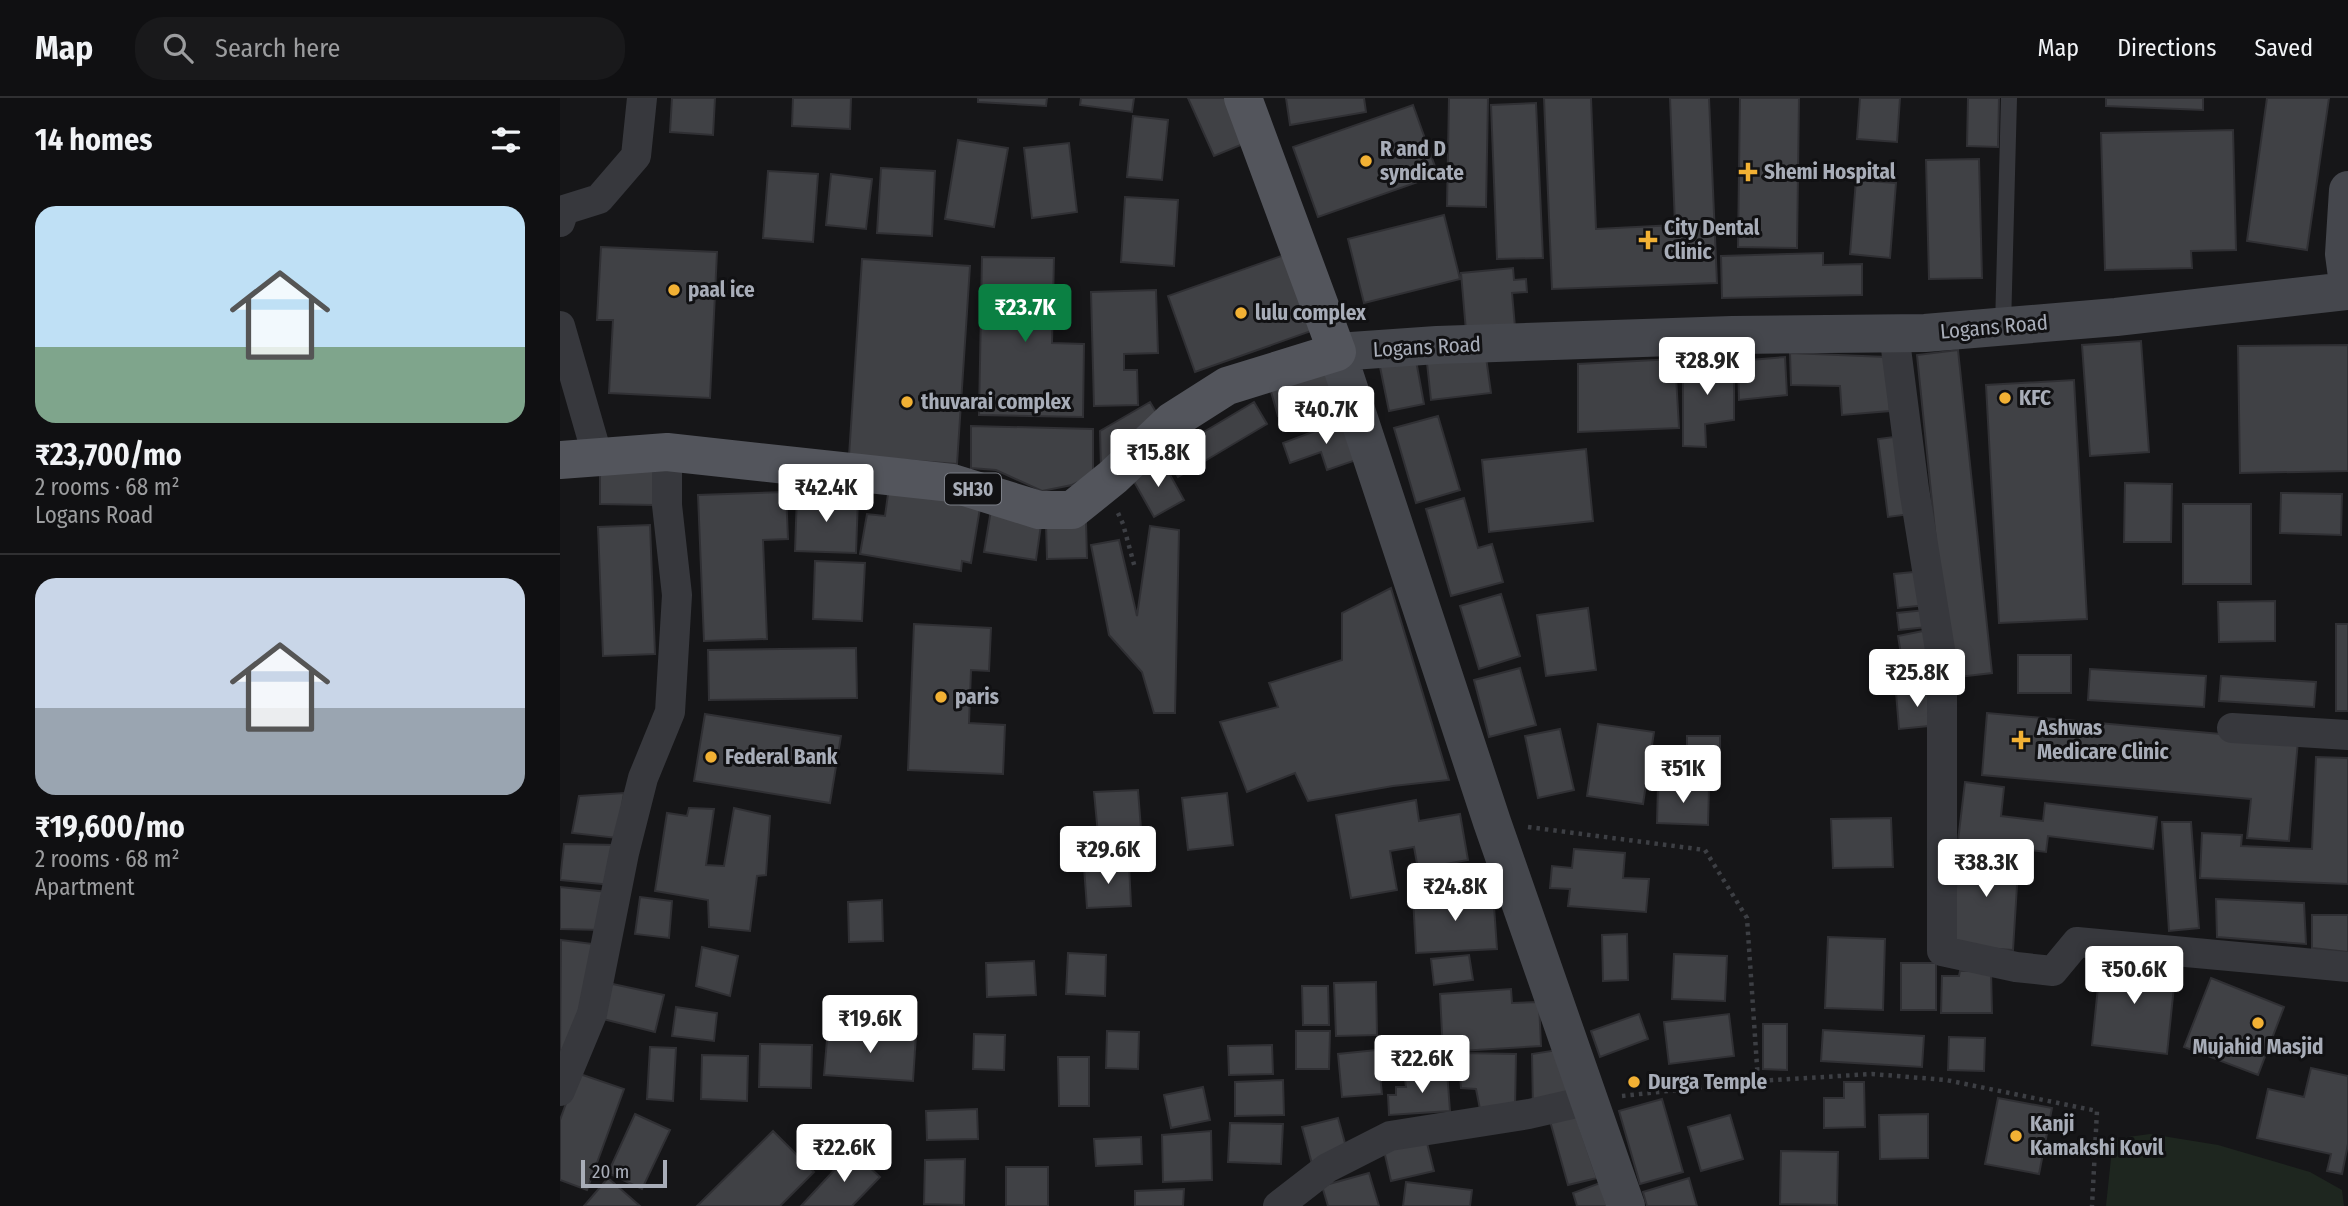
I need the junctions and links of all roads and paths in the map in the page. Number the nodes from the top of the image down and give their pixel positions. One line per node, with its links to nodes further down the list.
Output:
1 (642, 98): 5 (street)
2 (1244, 98): 11 (main road)
3 (2009, 98): 9 (lane)
4 (2348, 190): 6 (main road)
5 (560, 222)
6 (2348, 284)
7 (2348, 291): 9 (main road, Logans Road)
8 (560, 326): 13 (street)
9 (2003, 327): 10 (main road, Logans Road)
10 (1894, 333): 11 (main road, Logans Road); 20 (street)
11 (1337, 352): 15 (main road, Logans Road / SH30); 19 (main road)
12 (667, 452): 13 (main road, Logans Road / SH30); 15 (main road, Logans Road / SH30); 22 (street)
13 (598, 458): 14 (main road, Logans Road / SH30)
14 (560, 460)
15 (1105, 484): 16 (path)
16 (1135, 568)
17 (2232, 728): 18 (street)
18 (2348, 735)
19 (1492, 822): 21 (path); 23 (main road)
20 (2348, 967)
21 (1758, 1081): 23 (path); 26 (path)
22 (560, 1091)
23 (1590, 1100): 24 (street); 25 (main road)
24 (1278, 1206)
25 (1626, 1206)
26 (2092, 1206)

